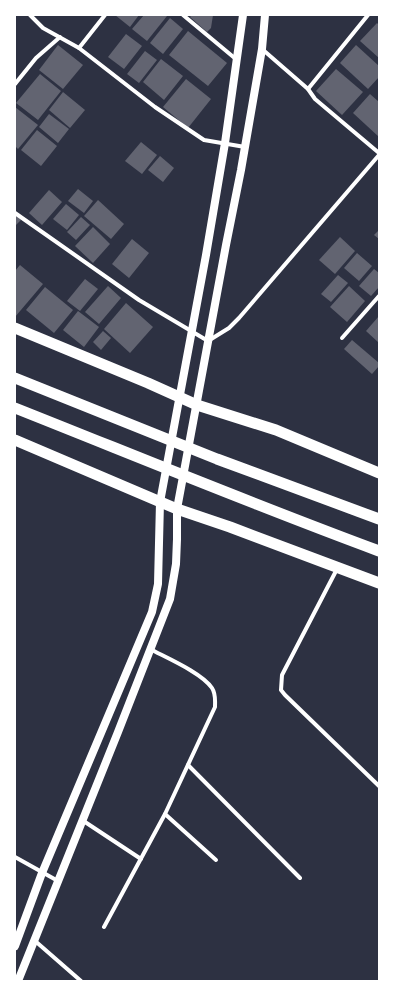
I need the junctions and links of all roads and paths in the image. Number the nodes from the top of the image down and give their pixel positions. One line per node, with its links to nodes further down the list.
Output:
1 (30, 15): 7 (street)
2 (105, 15): 8 (street)
3 (183, 15): 10 (street)
4 (243, 15): 10 (main road)
5 (265, 15): 9 (main road)
6 (368, 15): 12 (street)
7 (60, 37): 8 (street); 11 (street)
8 (79, 48): 13 (street)
9 (262, 48): 12 (street); 14 (main road)
10 (237, 60): 13 (main road)
11 (15, 84)
12 (308, 89): 15 (street)
13 (225, 143): 14 (street); 19 (main road)
14 (245, 147): 21 (main road)
15 (379, 154): 21 (street)
16 (15, 214): 19 (street)
17 (379, 296): 20 (street)
18 (15, 328): 23 (highway)
19 (192, 332): 21 (street); 23 (main road)
20 (342, 338)
21 (208, 341): 24 (main road)
22 (15, 378): 30 (highway)
23 (179, 397): 24 (highway); 28 (main road)
24 (197, 406): 27 (highway); 29 (main road)
25 (15, 408): 31 (highway)
26 (15, 440): 28 (highway)
27 (379, 473)
28 (160, 502): 29 (highway); 34 (main road)
29 (177, 509): 32 (highway); 35 (main road)
30 (379, 519)
31 (379, 551)
32 (337, 568): 33 (highway); 38 (street)
33 (379, 583)
34 (152, 612): 35 (main road); 44 (main road)
35 (163, 616): 36 (main road)
36 (150, 649): 37 (street); 40 (main road)
37 (188, 765): 39 (street); 45 (street)
38 (379, 786)
39 (165, 814): 42 (street); 43 (street)
40 (82, 819): 42 (street); 46 (main road)
41 (15, 857): 44 (street)
42 (141, 859): 47 (street)
43 (216, 860)
44 (42, 873): 46 (street); 49 (main road)
45 (300, 878)
46 (58, 882): 48 (main road)
47 (104, 927)
48 (33, 940): 50 (main road); 51 (street)
49 (15, 946)
50 (18, 981)
51 (81, 981)

